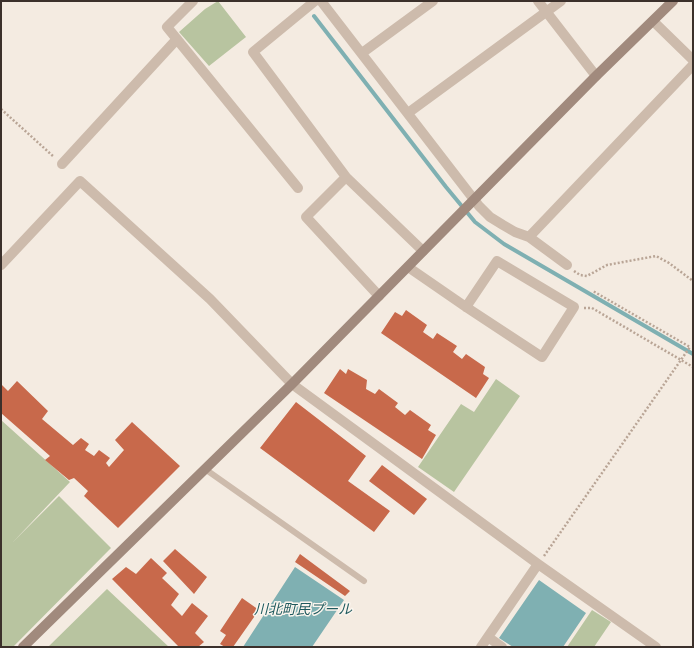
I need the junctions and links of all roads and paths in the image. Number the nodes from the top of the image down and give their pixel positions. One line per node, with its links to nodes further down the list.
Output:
1 (193, 1): 10 (street)
2 (315, 1): 18 (street)
3 (322, 1): 11 (street)
4 (433, 1): 11 (street)
5 (538, 1): 8 (street)
6 (560, 1): 8 (street)
7 (673, 1): 9 (street)
8 (546, 12): 14 (street); 16 (street)
9 (653, 21): 12 (street); 14 (street)
10 (177, 39): 17 (street); 19 (street)
11 (362, 53): 16 (street)
12 (693, 60)
13 (693, 65): 21 (street)
14 (596, 76): 20 (street)
15 (1, 109): 17 (path)
16 (408, 113): 20 (street)
17 (62, 164)
18 (346, 176): 22 (street); 28 (street)
19 (298, 188)
20 (472, 203): 21 (street); 22 (street)
21 (529, 237): 24 (street)
22 (423, 252): 25 (street)
23 (1, 265): 33 (street)
24 (567, 265): 26 (path)
25 (408, 267): 28 (street); 29 (street)
26 (693, 281)
27 (592, 291): 31 (path)
28 (379, 296): 33 (street)
29 (466, 307): 30 (street); 30 (street)
30 (574, 307): 31 (path)
31 (682, 359): 32 (path); 35 (path)
32 (693, 367)
33 (292, 384): 34 (street); 35 (street)
34 (205, 469): 36 (lane); 38 (street)
35 (538, 564): 37 (street); 41 (street)
36 (364, 581)
37 (488, 637): 39 (street); 40 (street)
38 (23, 647)
39 (481, 647)
40 (502, 647)
41 (656, 647)

